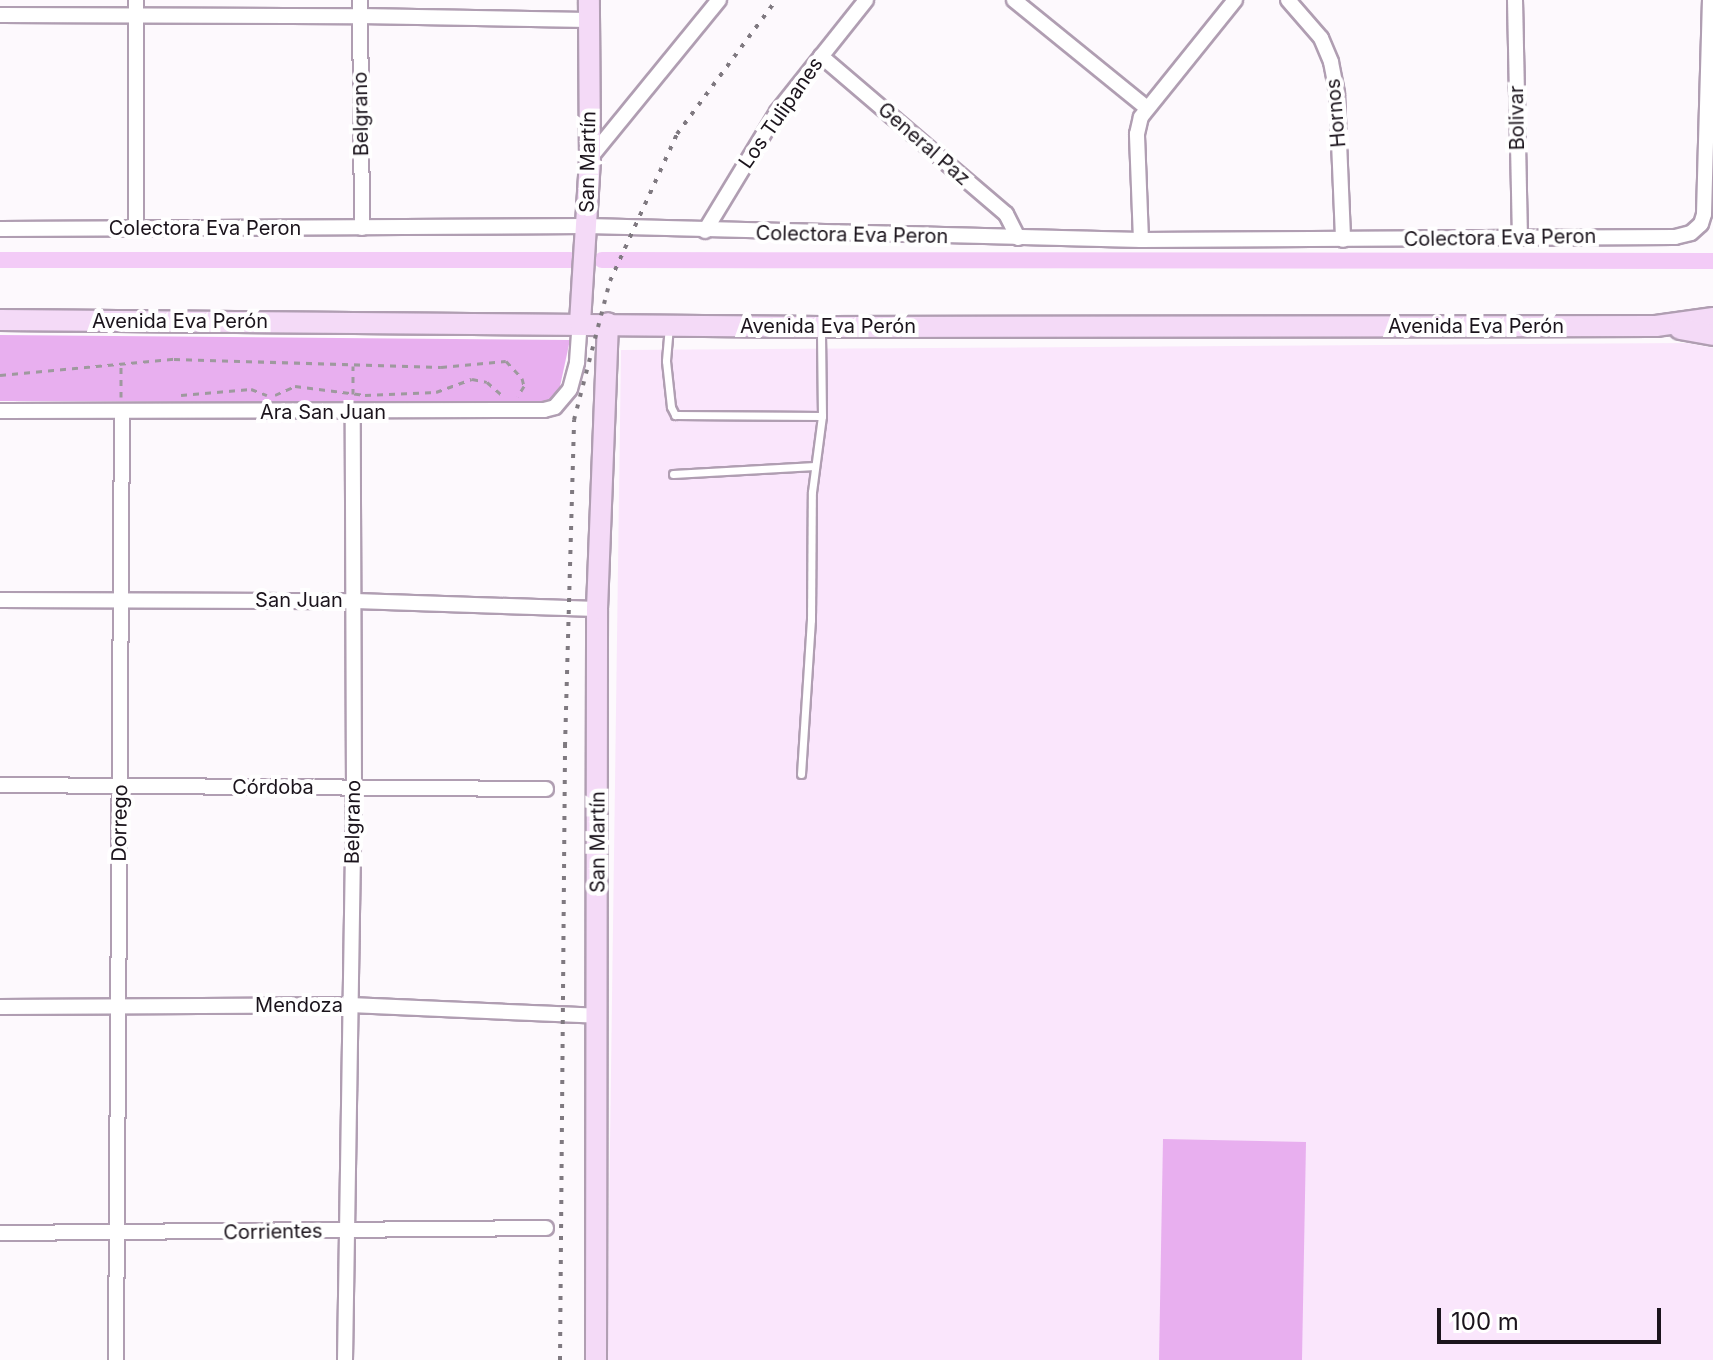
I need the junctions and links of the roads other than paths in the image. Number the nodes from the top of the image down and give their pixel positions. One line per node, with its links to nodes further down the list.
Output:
1 (719, 0): 14 (street)
2 (866, 0): 12 (street, Los Tulipanes)
3 (1014, 0): 13 (street)
4 (1235, 0): 13 (street)
5 (1288, 0): 23 (street, Hornos)
6 (1515, 0): 20 (street, Bolivar)
7 (1710, 0): 20 (street, Colectora Eva Peron)
8 (136, 8): 9 (street); 11 (street); 18 (street)
9 (360, 8): 10 (street); 16 (street, Belgrano)
10 (588, 10): 14 (main road, San Martín)
11 (0, 15)
12 (821, 56): 19 (street, Los Tulipanes); 21 (street, General Paz)
13 (1147, 108): 22 (street)
14 (590, 158): 15 (main road, San Martín)
15 (587, 226): 16 (street, Colectora Eva Peron); 19 (street, Colectora Eva Peron); 26 (main road, San Martín)
16 (362, 228): 18 (street, Colectora Eva Peron)
17 (0, 229): 18 (street, Colectora Eva Peron)
18 (136, 229)
19 (705, 231): 21 (street, Colectora Eva Peron)
20 (1520, 236): 23 (street, Colectora Eva Peron)
21 (1018, 238): 22 (street, Colectora Eva Peron)
22 (1141, 240): 23 (street, Colectora Eva Peron)
23 (1343, 240)
24 (1713, 318): 29 (main road, Avenida Eva Perón)
25 (0, 320): 26 (main road, Avenida Eva Perón)
26 (580, 323): 27 (main road, Avenida Eva Perón); 34 (street, Ara San Juan)
27 (608, 323): 28 (main road, Avenida Eva Perón); 41 (main road, San Martín)
28 (669, 326): 30 (main road, Avenida Eva Perón); 35 (lane)
29 (1656, 326): 30 (main road, Avenida Eva Perón); 31 (main road, Avenida Eva Perón)
30 (821, 327): 35 (lane)
31 (1713, 335)
32 (0, 411): 33 (street, Ara San Juan)
33 (122, 411): 34 (street, Ara San Juan); 39 (street, Dorrego)
34 (353, 413): 40 (street, Belgrano)
35 (822, 416): 36 (lane)
36 (815, 466): 37 (lane); 42 (lane)
37 (673, 474)
38 (0, 600): 39 (street, San Juan)
39 (123, 600): 40 (street, San Juan); 44 (street, Dorrego)
40 (355, 601): 41 (street, San Juan); 45 (street, Belgrano)
41 (597, 609): 50 (main road, San Martín)
42 (801, 774)
43 (0, 785): 44 (street, Córdoba)
44 (121, 786): 45 (street, Córdoba); 48 (street, Dorrego)
45 (354, 787): 46 (street, Córdoba); 47 (street, Belgrano)
46 (546, 789)
47 (350, 1005): 48 (street, Mendoza); 50 (street, Mendoza); 52 (street, Belgrano)
48 (118, 1006): 49 (street, Mendoza); 54 (street, Dorrego)
49 (0, 1007)
50 (598, 1016): 57 (main road, San Martín)
51 (546, 1228): 52 (street, Corrientes)
52 (348, 1230): 54 (street, Corrientes); 56 (street, Belgrano)
53 (0, 1233): 54 (street, Corrientes)
54 (118, 1235): 55 (street, Dorrego)
55 (116, 1360)
56 (345, 1360)
57 (596, 1360)

